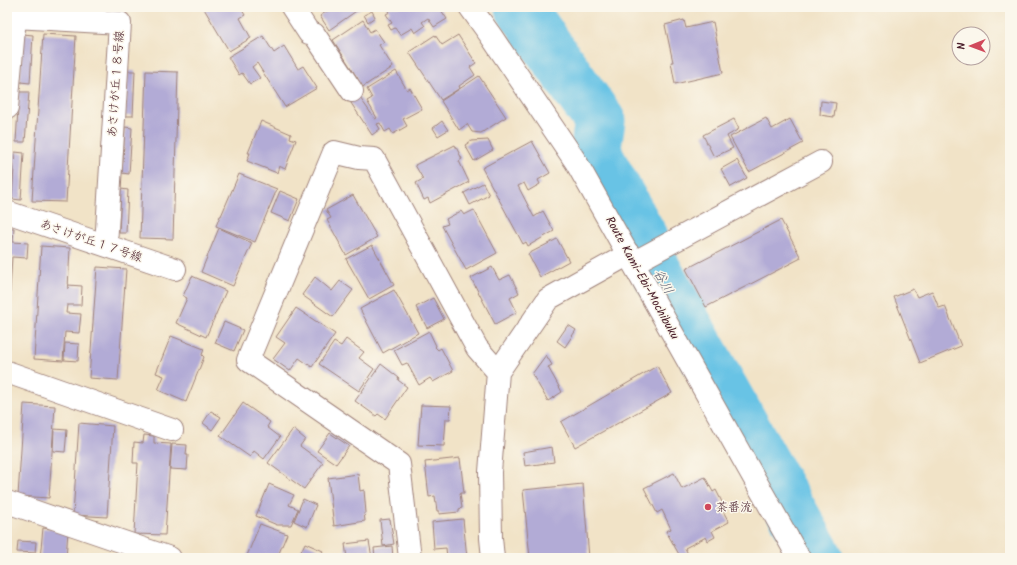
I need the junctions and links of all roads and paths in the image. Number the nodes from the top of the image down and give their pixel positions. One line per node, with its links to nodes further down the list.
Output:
1 (470, 7): 8 (street, Route Kami-Ebi-Mochibuku)
2 (298, 9): 3 (street)
3 (352, 91)
4 (7, 108): 7 (street, あさけが丘１８号線)
5 (821, 162): 8 (street)
6 (7, 212): 7 (street, あさけが丘１７号線)
7 (106, 246): 9 (street, あさけが丘１７号線)
8 (640, 256): 11 (street); 17 (street, Route Kami-Ebi-Mochibuku)
9 (175, 269)
10 (7, 372): 12 (street)
11 (498, 372): 15 (street); 16 (street)
12 (172, 430)
13 (7, 502): 14 (street)
14 (170, 558)
15 (410, 558)
16 (493, 558)
17 (799, 558)

